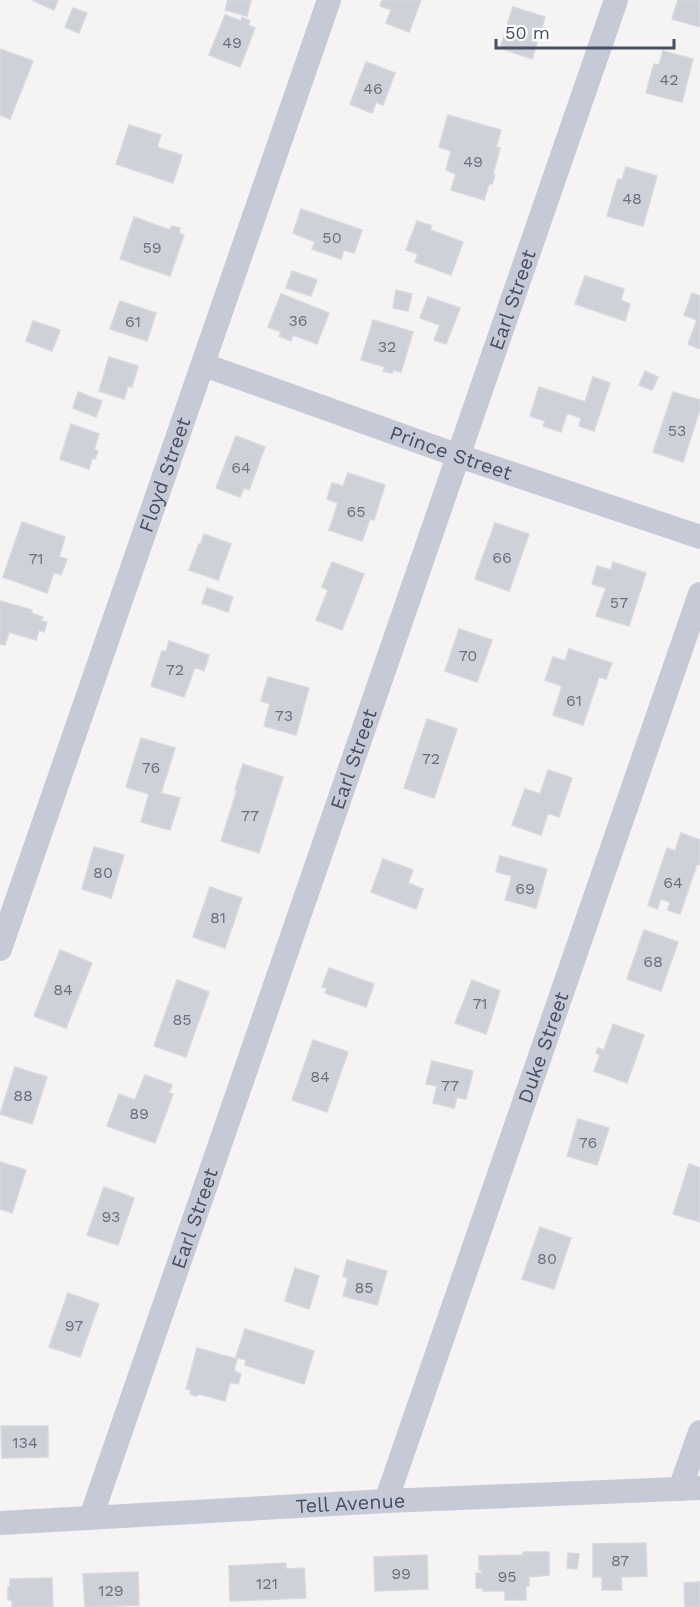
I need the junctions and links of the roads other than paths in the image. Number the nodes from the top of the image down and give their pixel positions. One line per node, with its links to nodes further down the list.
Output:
1 (329, 0): 3 (street, Floyd Street)
2 (616, 0): 4 (street, Earl Street)
3 (204, 365): 4 (street, Prince Street); 7 (street, Floyd Street)
4 (459, 456): 5 (street, Prince Street); 11 (street, Earl Street)
5 (700, 537)
6 (700, 594): 10 (street, Duke Street)
7 (0, 949)
8 (700, 1432): 9 (street)
9 (690, 1489): 10 (street, Tell Avenue)
10 (386, 1501): 11 (street, Tell Avenue)
11 (91, 1518): 12 (street, Tell Avenue)
12 (0, 1523)

